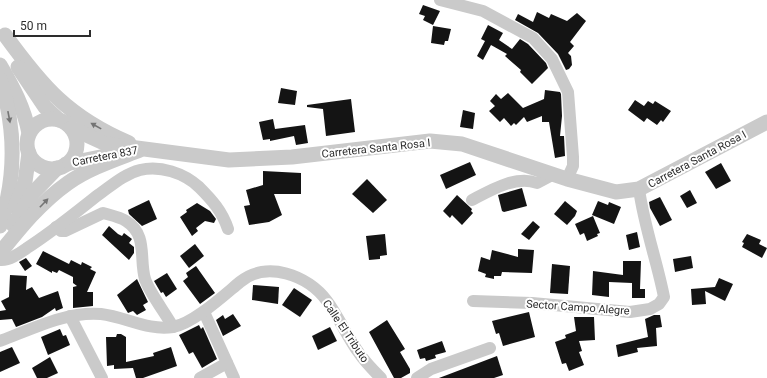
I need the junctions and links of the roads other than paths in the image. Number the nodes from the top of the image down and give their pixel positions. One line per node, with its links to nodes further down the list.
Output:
1 (440, 0): 11 (street)
2 (3, 30): 6 (street); 8 (street, one-way to 2)
3 (0, 65): 7 (street)
4 (0, 80): 14 (street, one-way to 14)
5 (767, 122): 12 (street, Carretera Santa Rosa I)
6 (65, 124): 7 (street); 8 (street, Carretera 837); 10 (street)
7 (29, 133): 9 (street)
8 (143, 149): 10 (street, Carretera 837); 11 (street, Carretera Santa Rosa I); 19 (street, Carretera Santa Rosa I, one-way to 8)
9 (29, 153): 10 (street); 17 (street)
10 (61, 166): 18 (street)
11 (561, 177): 12 (street, Carretera Santa Rosa I); 13 (street)
12 (639, 189): 21 (street, Sector Campo Alegre)
13 (472, 200)
14 (0, 226)
15 (56, 227): 16 (street); 20 (street); 24 (street)
16 (228, 229)
17 (0, 238)
18 (0, 245)
19 (0, 253)
20 (0, 260)
21 (473, 301)
22 (204, 312): 24 (street, Calle El Tributo); 27 (street); 31 (street, Calle El Tributo)
23 (70, 316): 24 (street, Calle El Tributo); 25 (street, Calle El Tributo); 28 (street)
24 (173, 327)
25 (0, 341)
26 (490, 348): 32 (street)
27 (227, 363): 29 (street); 30 (street)
28 (102, 378)
29 (200, 378)
30 (234, 378)
31 (381, 378)
32 (417, 378)

